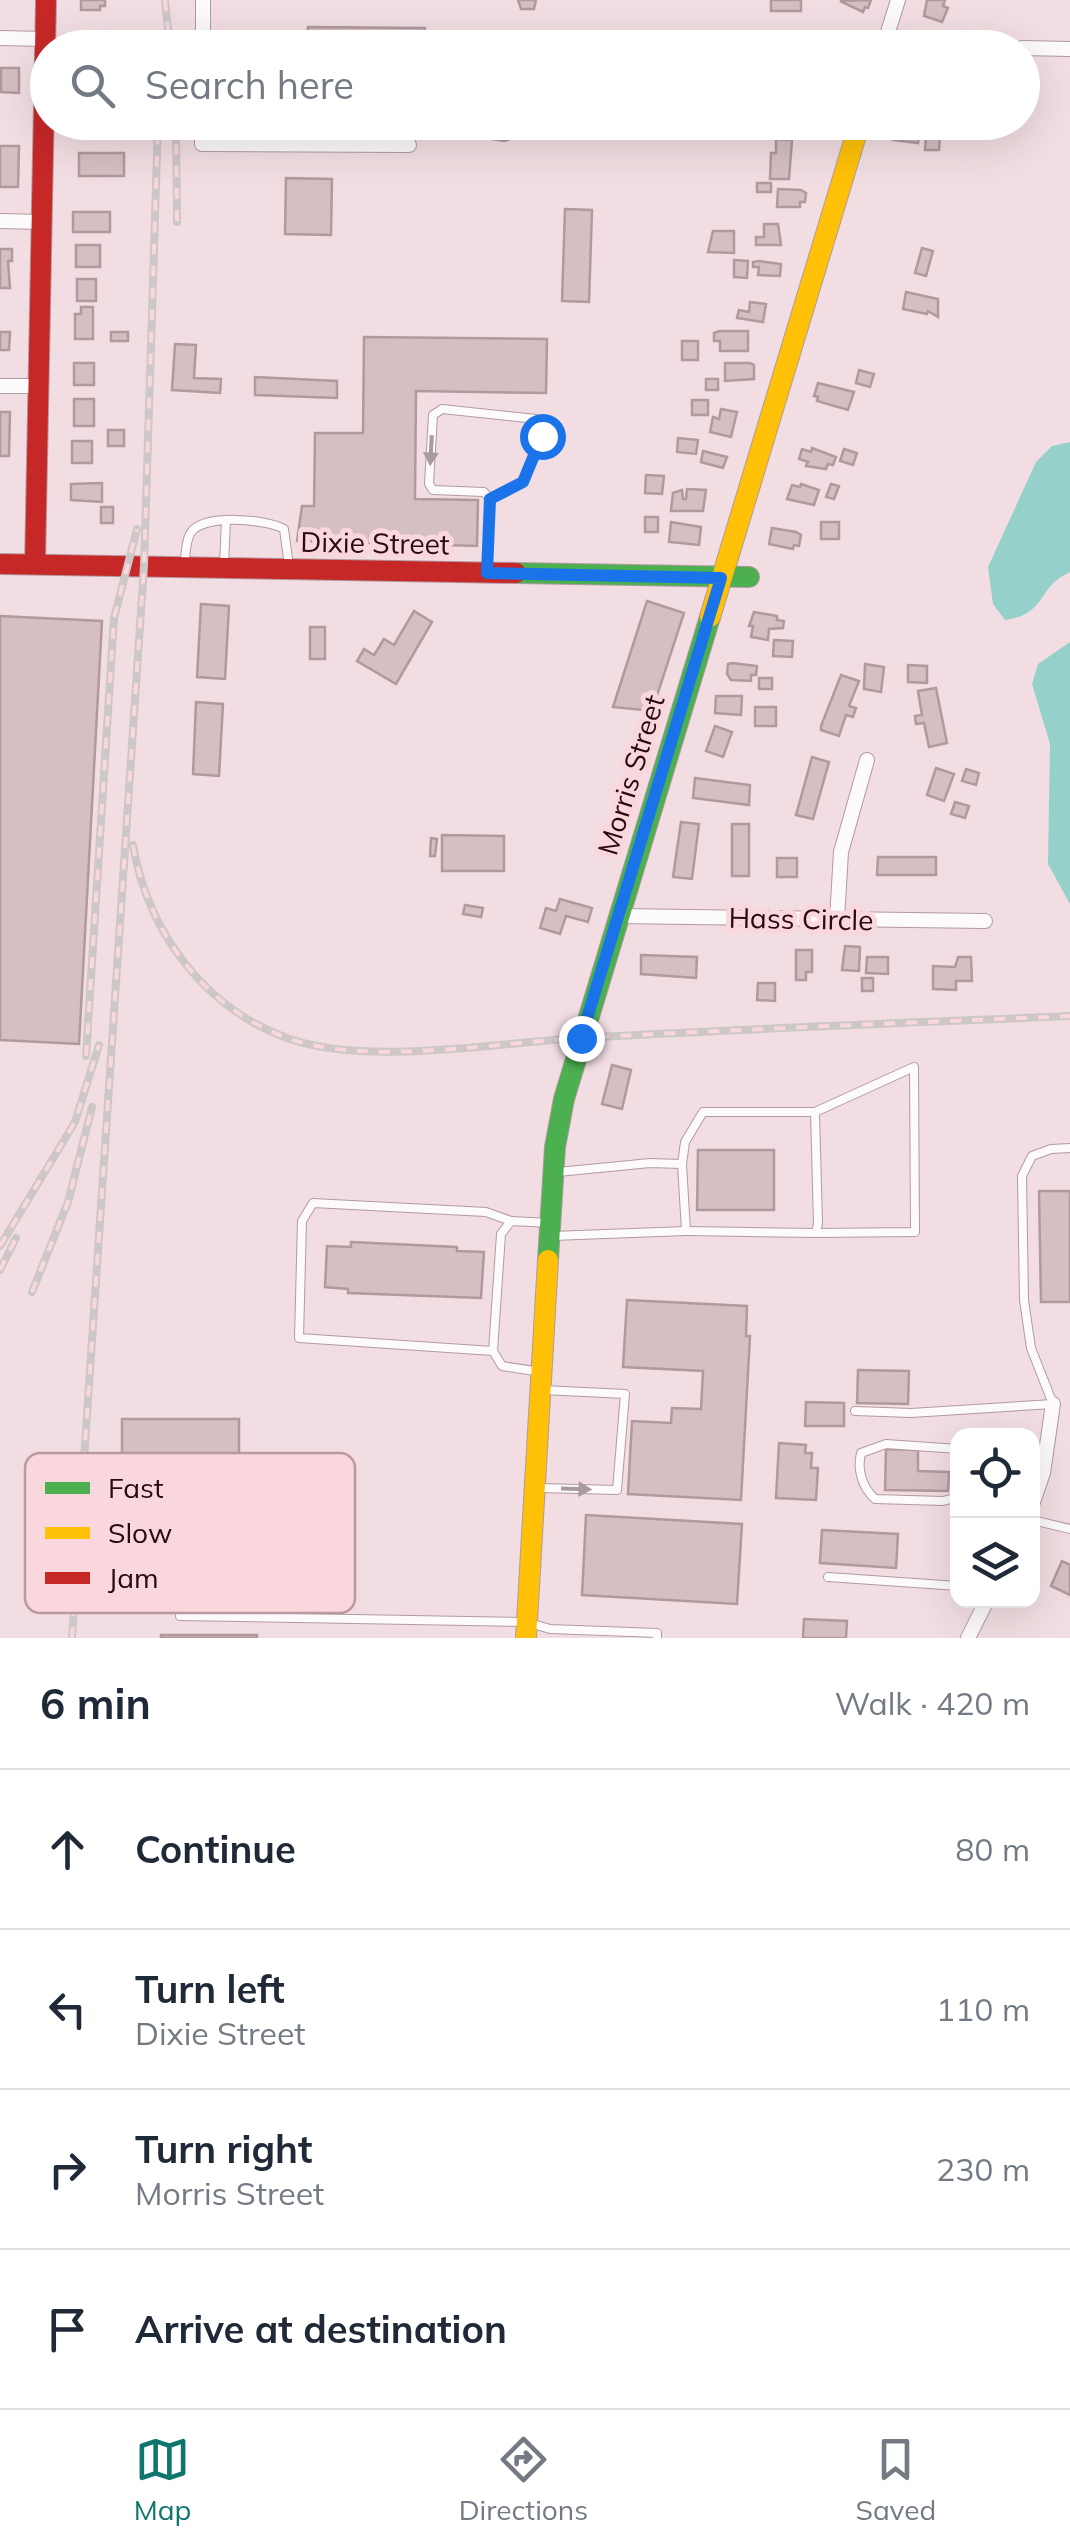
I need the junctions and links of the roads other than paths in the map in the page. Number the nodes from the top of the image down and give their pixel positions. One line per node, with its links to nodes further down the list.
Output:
1 (46, 0): 4 (street)
2 (203, 0): 5 (street)
3 (898, 0): 6 (street)
4 (45, 30)
5 (203, 30)
6 (889, 30)
7 (0, 38): 8 (street)
8 (30, 39)
9 (1040, 48): 10 (street)
10 (1070, 49)
11 (43, 140): 16 (street)
12 (202, 140): 14 (street)
13 (855, 140): 28 (street, Morris Street)
14 (409, 145)
15 (0, 221): 16 (street)
16 (42, 222): 18 (street)
17 (0, 386): 18 (street)
18 (39, 386): 22 (street)
19 (490, 499): 19 (lane, one-way to 19); 26 (lane)
20 (226, 520): 23 (lane); 24 (lane); 25 (lane)
21 (0, 564): 22 (street, Dixie Street)
22 (36, 564): 23 (street, Dixie Street)
23 (184, 567): 24 (street, Dixie Street)
24 (224, 568): 25 (street, Dixie Street)
25 (290, 569): 26 (street, Dixie Street)
26 (487, 573): 28 (street, Dixie Street)
27 (749, 577): 28 (street, Dixie Street)
28 (721, 578): 30 (street, Morris Street)
29 (868, 760): 31 (street)
30 (616, 916): 31 (street, Hass Circle); 36 (street, Morris Street)
31 (837, 920): 32 (street, Hass Circle)
32 (985, 921)
33 (816, 1112): 35 (lane); 40 (lane); 40 (lane)
34 (1070, 1148): 43 (lane)
35 (682, 1164): 36 (lane); 39 (lane)
36 (553, 1173): 38 (street, Morris Street)
37 (511, 1221): 38 (lane); 41 (lane); 41 (lane)
38 (550, 1229): 39 (lane); 42 (street, Morris Street)
39 (686, 1231): 40 (lane)
40 (816, 1233)
41 (493, 1351): 42 (lane)
42 (541, 1381): 47 (street, Morris Street); 47 (lane, one-way to 42)
43 (1053, 1404): 44 (lane); 46 (street)
44 (855, 1411)
45 (950, 1448): 48 (lane)
46 (1040, 1468)
47 (534, 1488): 55 (street, Morris Street)
48 (950, 1499)
49 (1040, 1522): 50 (lane)
50 (1070, 1529)
51 (828, 1577): 52 (lane)
52 (950, 1585)
53 (982, 1608): 57 (street)
54 (180, 1616): 55 (lane)
55 (526, 1630): 56 (lane)
56 (657, 1638)
57 (968, 1638)

